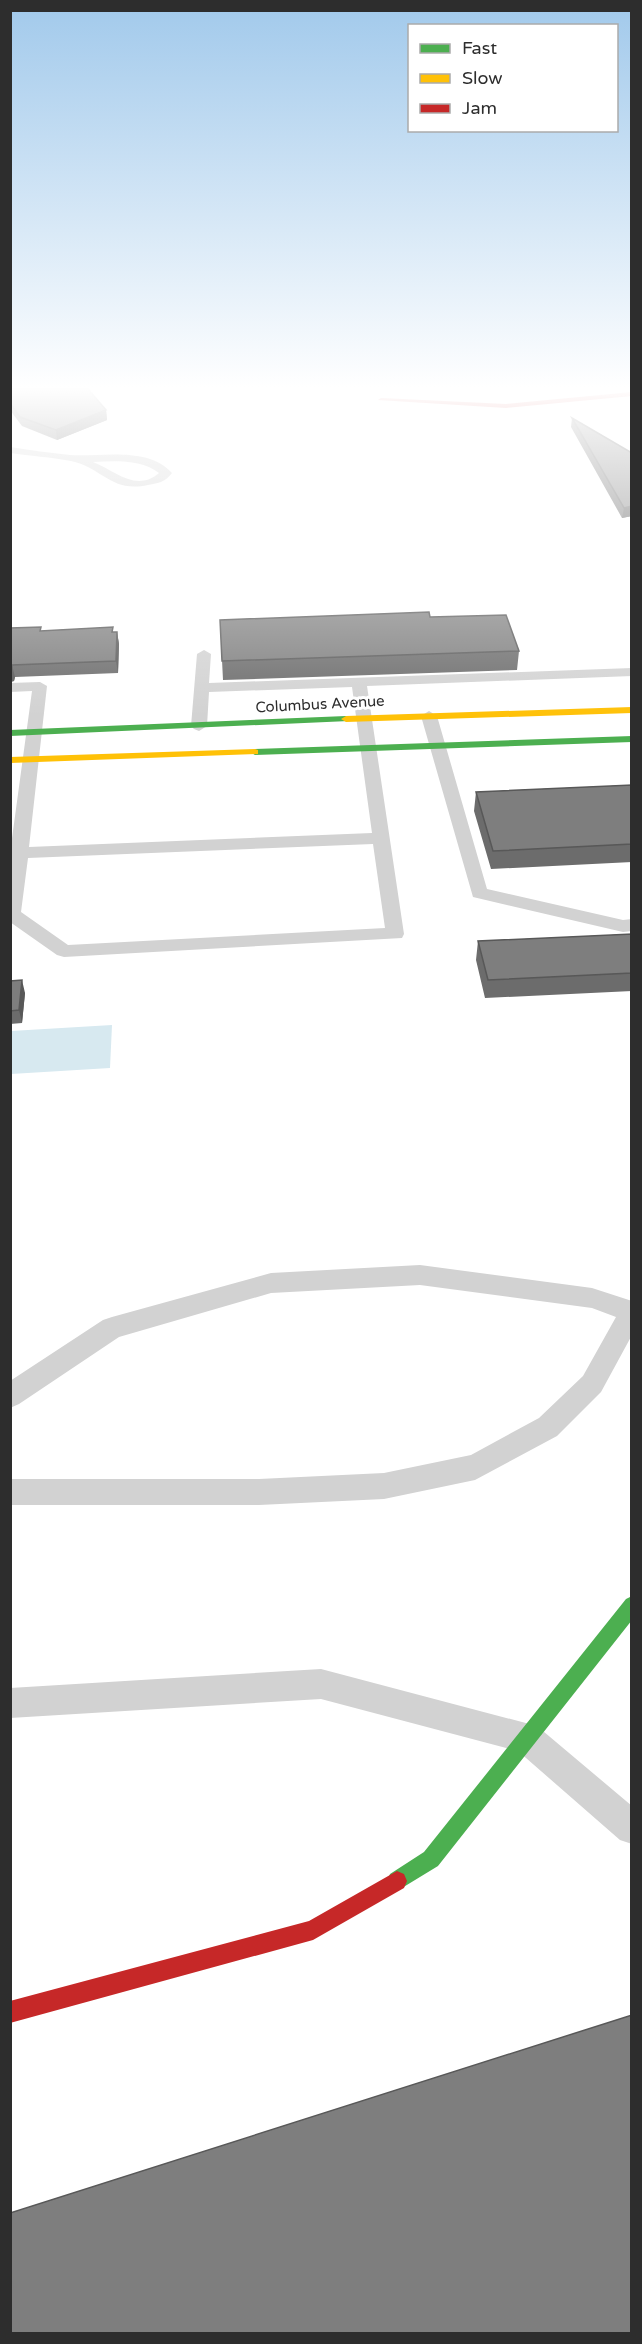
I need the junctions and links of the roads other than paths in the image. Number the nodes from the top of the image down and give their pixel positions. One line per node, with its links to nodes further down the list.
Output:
1 (204, 654): 5 (lane)
2 (632, 672): 3 (lane)
3 (359, 682): 5 (lane); 8 (lane)
4 (10, 688): 10 (lane)
5 (202, 688): 9 (lane)
6 (632, 710): 7 (street, Columbus Avenue)
7 (429, 716): 8 (street, Columbus Avenue); 13 (lane)
8 (364, 718): 9 (street, Columbus Avenue); 14 (lane)
9 (199, 726): 10 (street, Columbus Avenue)
10 (34, 732): 11 (street, Columbus Avenue); 15 (lane)
11 (10, 733)
12 (632, 739): 13 (street)
13 (437, 745): 14 (street); 19 (lane)
14 (367, 749): 15 (street); 17 (lane)
15 (30, 759): 16 (street); 18 (lane)
16 (10, 760)
17 (383, 838): 18 (lane); 18 (lane)
18 (19, 853)
19 (632, 925)
20 (631, 1312): 21 (lane); 22 (lane)
21 (10, 1396)
22 (10, 1492)
23 (632, 1605): 25 (street)
24 (10, 1703): 25 (lane)
25 (526, 1737): 26 (lane); 27 (street)
26 (632, 1828)
27 (10, 2012)

